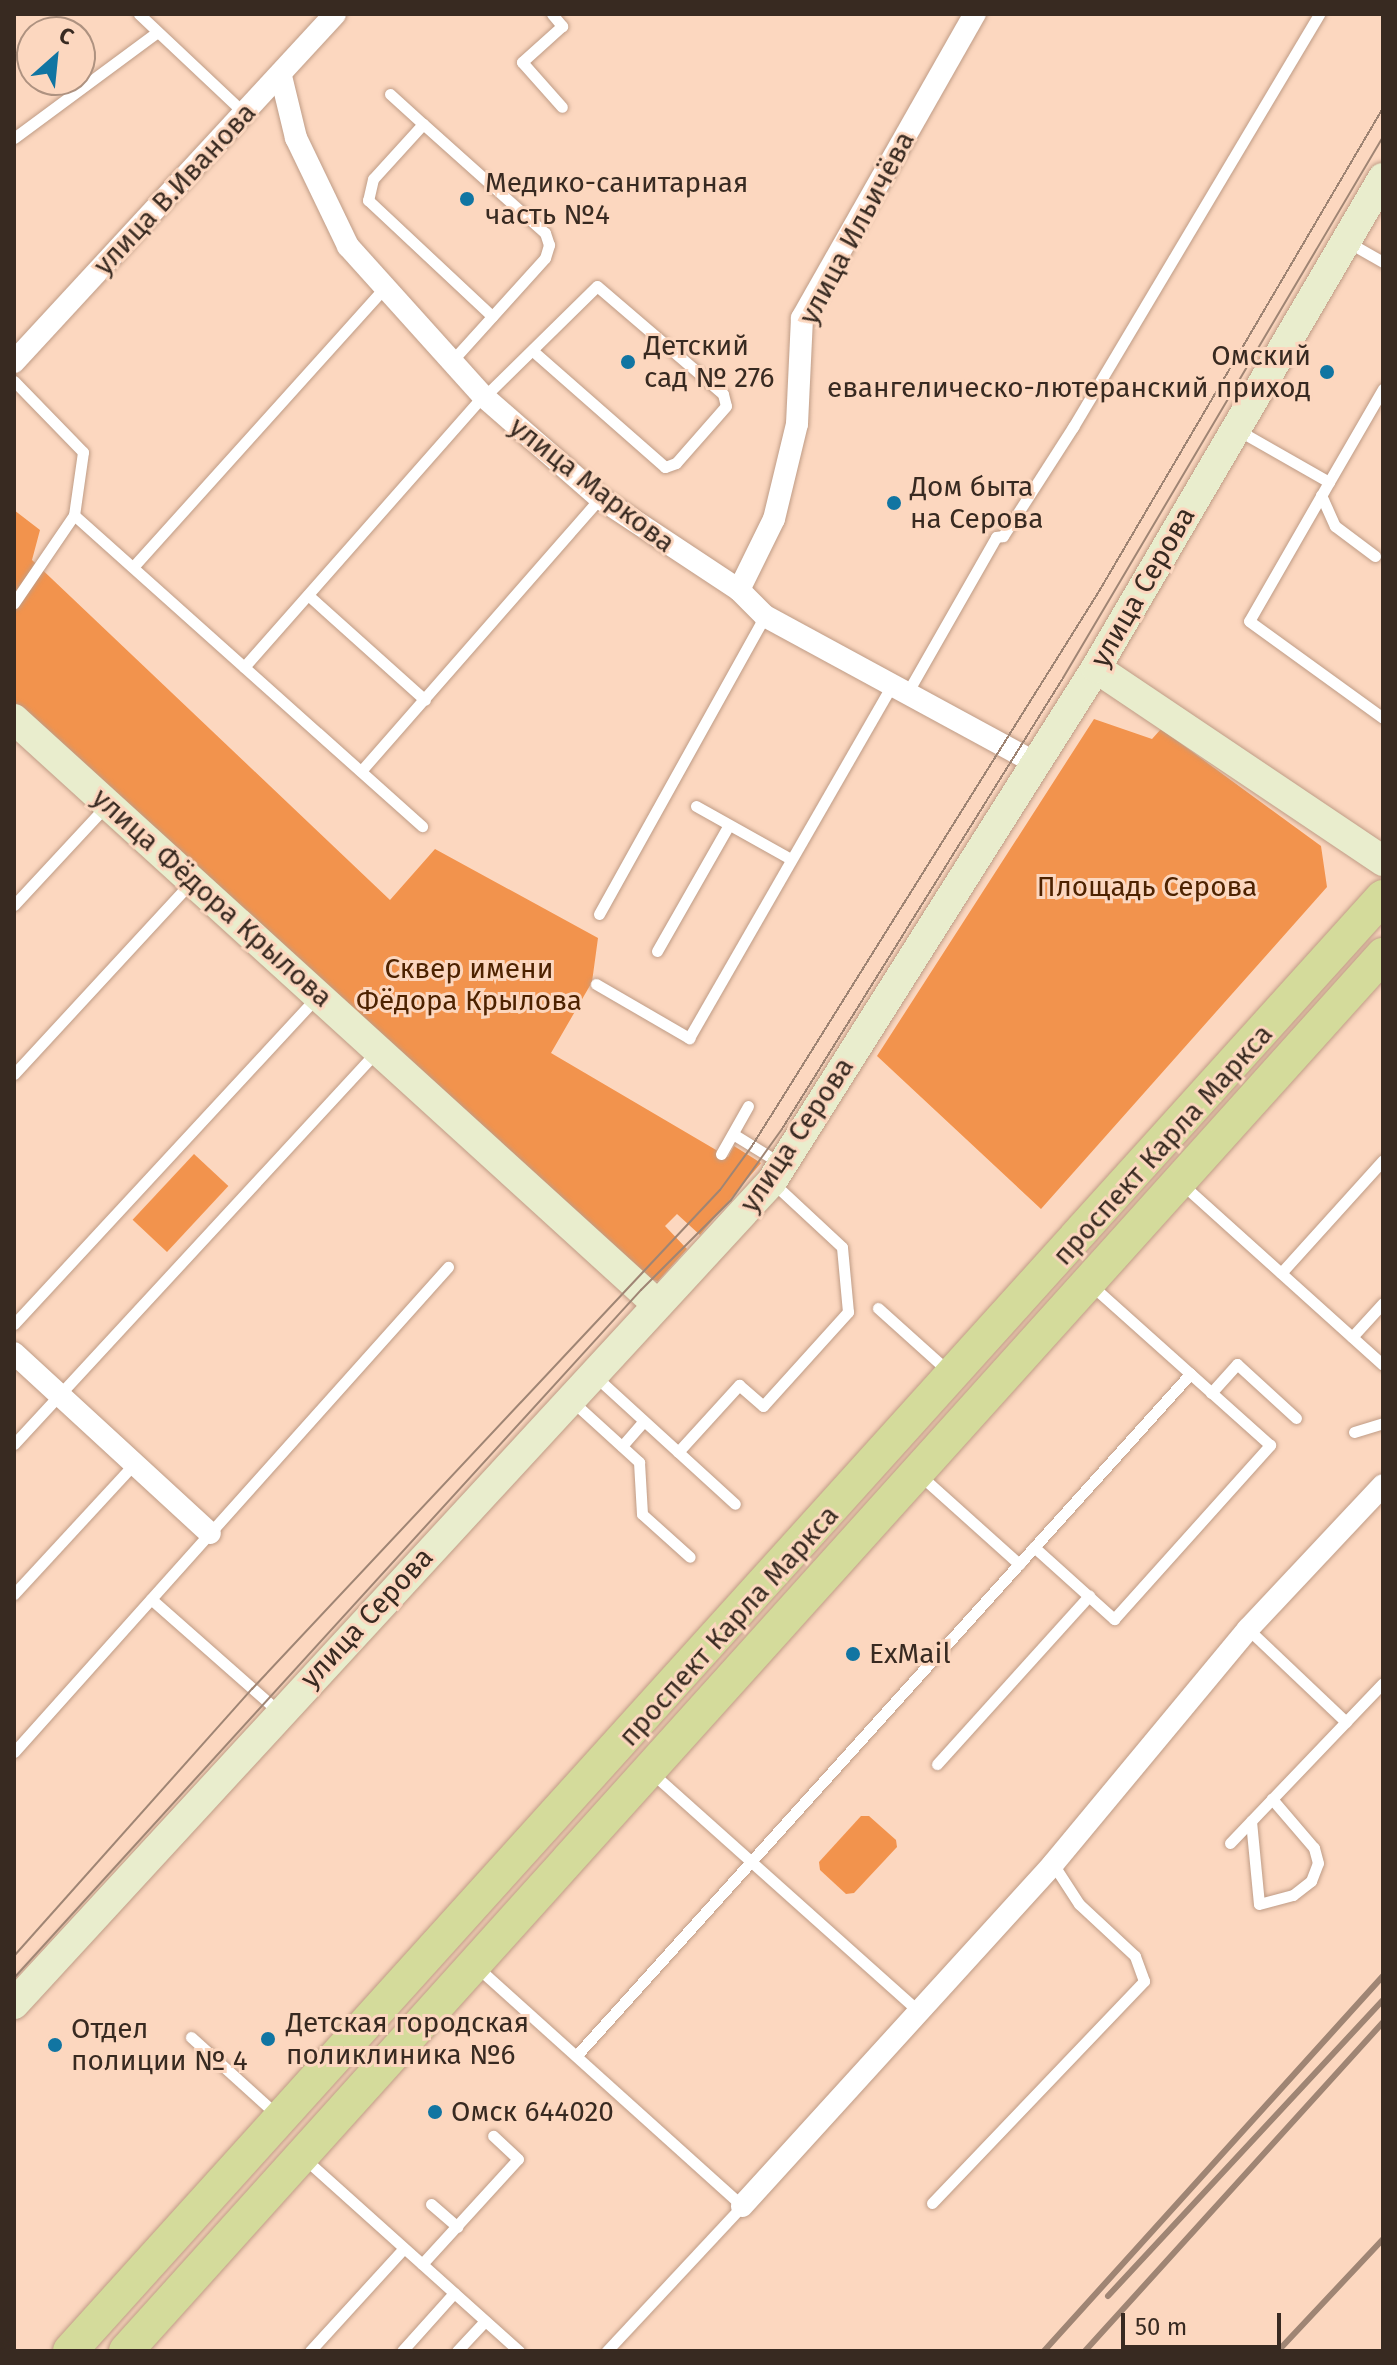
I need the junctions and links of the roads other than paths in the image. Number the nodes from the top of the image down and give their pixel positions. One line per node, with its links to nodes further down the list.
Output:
1 (139, 14): 6 (lane)
2 (335, 14): 7 (street, улица В.Иванова)
3 (552, 14): 9 (lane)
4 (975, 14): 31 (street, улица Ильичёва)
5 (1319, 14): 37 (lane)
6 (156, 33): 10 (lane); 12 (lane)
7 (281, 76): 10 (street, улица В.Иванова); 16 (street, улица Маркова)
8 (390, 94): 11 (lane)
9 (562, 107)
10 (244, 113): 19 (street, улица В.Иванова)
11 (423, 124): 17 (lane); 17 (lane)
12 (14, 138)
13 (1383, 178): 14 (street, улица Серова)
14 (1346, 241): 15 (lane); 24 (street, улица Серова)
15 (1383, 262)
16 (382, 290): 20 (street, улица Маркова); 30 (lane)
17 (492, 316): 20 (lane)
18 (533, 351): 18 (lane); 23 (lane)
19 (14, 362)
20 (451, 362): 23 (street, улица Маркова)
21 (14, 381): 28 (lane)
22 (1383, 389): 25 (lane)
23 (483, 397): 27 (street, улица Маркова); 32 (lane)
24 (1236, 429): 25 (lane); 36 (street, улица Серова)
25 (1329, 482): 26 (lane)
26 (1321, 495): 29 (lane); 39 (lane)
27 (600, 498): 31 (street, улица Маркова); 38 (lane)
28 (74, 515): 30 (lane); 33 (lane)
29 (1375, 556)
30 (133, 567): 35 (lane)
31 (739, 590): 34 (street, улица Маркова)
32 (308, 595): 35 (lane); 38 (lane)
33 (14, 603)
34 (765, 616): 37 (street, улица Маркова); 52 (lane)
35 (244, 667): 42 (lane)
36 (1096, 668): 41 (street, улица Серова); 48 (street)
37 (898, 691): 41 (street, улица Маркова); 47 (lane)
38 (425, 700): 42 (lane)
39 (1383, 718)
40 (14, 719): 43 (street, улица Фёдора Крылова)
41 (1036, 763): 63 (street, улица Серова)
42 (361, 771): 46 (lane)
43 (109, 802): 49 (street, улица Фёдора Крылова); 51 (lane)
44 (696, 806): 45 (lane)
45 (729, 825): 47 (lane); 53 (lane)
46 (422, 826)
47 (791, 859): 55 (lane)
48 (1383, 861)
49 (193, 880): 56 (street, улица Фёдора Крылова); 58 (lane)
50 (1383, 897): 77 (main road, проспект Карла Маркса)
51 (14, 905)
52 (599, 914)
53 (657, 951)
54 (1375, 969): 64 (main road, проспект Карла Маркса)
55 (596, 984)
56 (319, 995): 57 (street, улица Фёдора Крылова); 71 (lane)
57 (378, 1049): 69 (street, улица Фёдора Крылова); 79 (lane)
58 (14, 1074)
59 (748, 1106): 60 (lane)
60 (733, 1134): 61 (lane); 63 (lane)
61 (721, 1154)
62 (1383, 1160): 66 (lane)
63 (777, 1173): 69 (street, улица Серова); 88 (lane)
64 (1178, 1181): 66 (lane); 67 (main road, проспект Карла Маркса)
65 (448, 1267): 93 (lane)
66 (1281, 1273): 72 (lane)
67 (1088, 1282): 76 (lane); 81 (main road, проспект Карла Маркса)
68 (1383, 1303): 72 (lane)
69 (657, 1304): 75 (street, улица Серова)
70 (878, 1308): 77 (lane)
71 (14, 1324)
72 (1352, 1337): 74 (lane)
73 (14, 1353): 79 (street)
74 (1383, 1365)
75 (592, 1374): 80 (street, улица Серова); 83 (lane)
76 (1190, 1374): 78 (lane); 94 (lane)
77 (954, 1377): 81 (main road); 113 (main road, проспект Карла Маркса)
78 (1211, 1393): 82 (lane); 98 (lane)
79 (59, 1395): 86 (lane); 89 (street)
80 (570, 1399): 87 (lane); 102 (street, улица Серова)
81 (982, 1401): 90 (main road, проспект Карла Маркса)
82 (1296, 1418)
83 (644, 1421): 87 (lane); 88 (lane)
84 (1383, 1423): 85 (lane)
85 (1354, 1432)
86 (14, 1444)
87 (622, 1446): 95 (lane)
88 (678, 1452): 92 (lane)
89 (134, 1464): 93 (street); 97 (lane)
90 (918, 1473): 96 (lane); 106 (main road, проспект Карла Маркса)
91 (1383, 1485): 100 (street)
92 (735, 1504)
93 (210, 1533): 99 (lane)
94 (1034, 1547): 96 (lane); 98 (lane)
95 (690, 1557)
96 (1019, 1564): 110 (lane)
97 (14, 1594)
98 (1089, 1596): 105 (lane)
99 (151, 1599): 102 (lane); 104 (lane)
100 (1248, 1629): 103 (lane); 111 (street)
101 (1383, 1683): 103 (lane)
102 (279, 1712): 114 (street, улица Серова)
103 (1346, 1722): 107 (lane)
104 (14, 1752)
105 (937, 1764)
106 (651, 1772): 110 (lane); 112 (main road, проспект Карла Маркса)
107 (1272, 1799): 108 (lane); 108 (lane)
108 (1251, 1821): 109 (lane)
109 (1230, 1843)
110 (751, 1862): 116 (lane); 118 (lane)
111 (1053, 1864): 116 (street); 122 (lane)
112 (475, 1966): 115 (main road, проспект Карла Маркса); 118 (lane)
113 (404, 1984): 115 (main road); 119 (main road, проспект Карла Маркса)
114 (14, 2004)
115 (434, 2012): 121 (main road, проспект Карла Маркса)
116 (919, 2012): 124 (street)
117 (191, 2037): 119 (lane)
118 (576, 2056): 124 (lane)
119 (276, 2124): 121 (main road); 130 (main road, проспект Карла Маркса)
120 (493, 2136): 125 (lane)
121 (302, 2156): 126 (lane); 131 (main road, проспект Карла Маркса)
122 (932, 2203)
123 (431, 2204): 125 (lane)
124 (742, 2206): 136 (lane)
125 (457, 2227): 127 (lane)
126 (404, 2248): 127 (lane); 132 (lane)
127 (422, 2264): 128 (lane)
128 (454, 2293): 129 (lane); 133 (lane)
129 (485, 2321): 134 (lane); 135 (lane)
130 (70, 2351)
131 (126, 2351)
132 (310, 2351)
133 (402, 2351)
134 (457, 2351)
135 (519, 2351)
136 (607, 2351)

